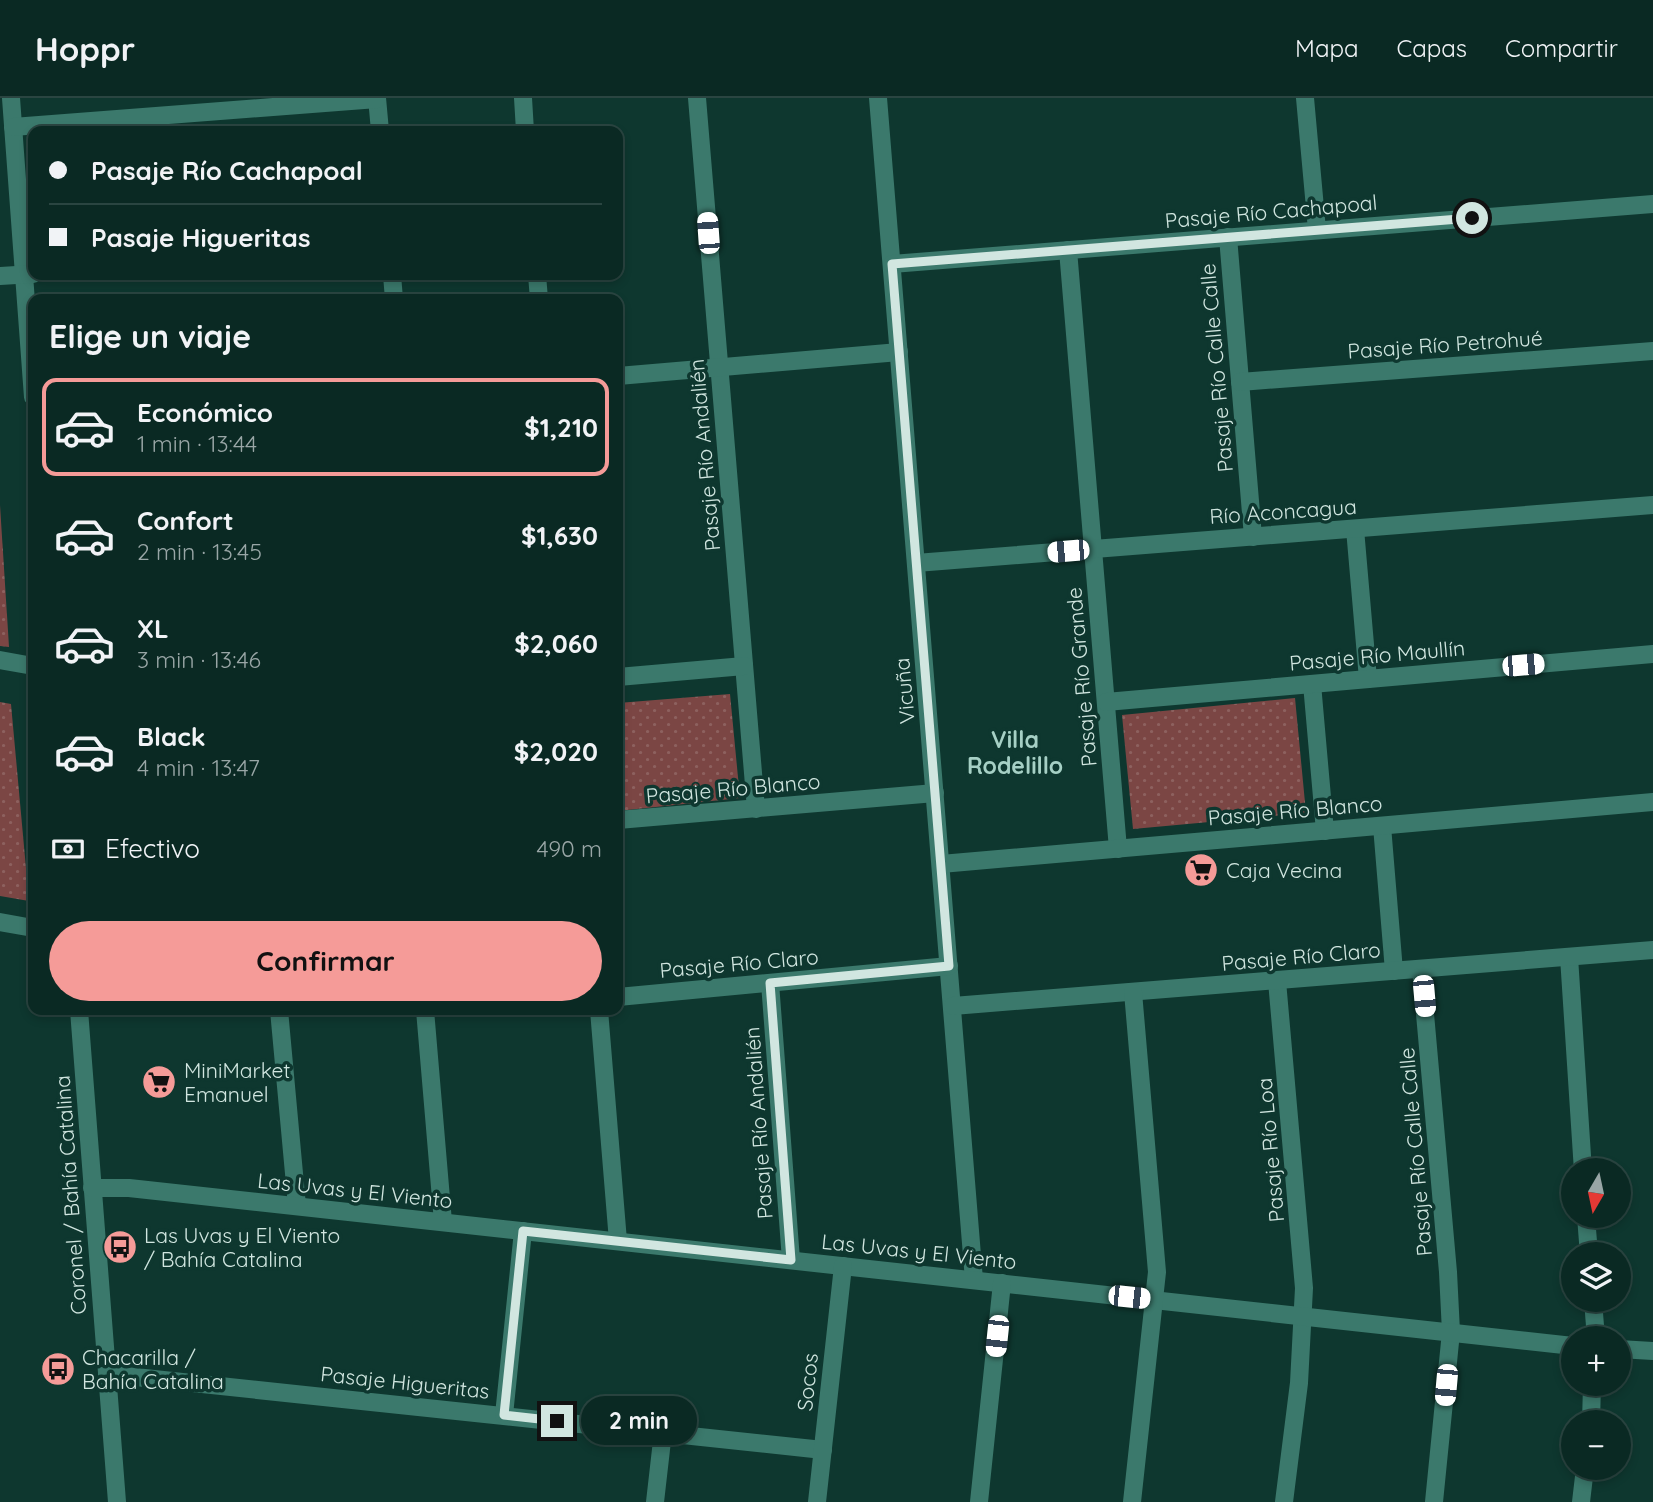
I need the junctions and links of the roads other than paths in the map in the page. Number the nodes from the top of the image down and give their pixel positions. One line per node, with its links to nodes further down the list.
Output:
1 (11, 98): 9 (street)
2 (523, 98): 8 (street)
3 (697, 98): 20 (street, Pasaje Río Andalién)
4 (878, 98): 14 (street, Vicuña)
5 (1306, 98): 11 (street)
6 (377, 99): 7 (street); 9 (street)
7 (380, 126)
8 (525, 126)
9 (13, 127): 15 (street)
10 (1653, 204): 11 (street, Pasaje Río Cachapoal)
11 (1317, 230): 12 (street, Pasaje Río Cachapoal)
12 (1228, 237): 13 (street, Pasaje Río Cachapoal); 22 (street, Pasaje Río Calle Calle)
13 (1068, 250): 14 (street, Pasaje Río Cachapoal); 26 (street, Pasaje Río Grande)
14 (892, 264): 19 (street, Vicuña)
15 (28, 266)
16 (28, 275): 17 (street)
17 (0, 276)
18 (1653, 351): 22 (street, Pasaje Río Petrohué)
19 (899, 352): 20 (street); 27 (street, Vicuña)
20 (719, 367): 21 (street); 31 (street, Pasaje Río Andalién)
21 (623, 376)
22 (1240, 382): 25 (street, Pasaje Río Calle Calle)
23 (1653, 505): 24 (street, Río Aconcagua)
24 (1355, 529): 25 (street, Río Aconcagua); 33 (street)
25 (1253, 537): 26 (street, Río Aconcagua)
26 (1093, 549): 27 (street, Río Aconcagua); 35 (street, Pasaje Río Grande)
27 (916, 563): 36 (street, Vicuña)
28 (1653, 654): 33 (street, Pasaje Río Maullín)
29 (0, 660): 30 (street)
30 (28, 665)
31 (744, 666): 32 (street); 38 (street, Pasaje Río Andalién)
32 (623, 677)
33 (1368, 679): 34 (street, Pasaje Río Maullín)
34 (1312, 684): 35 (street, Pasaje Río Maullín); 41 (street)
35 (1105, 702): 42 (street, Pasaje Río Grande)
36 (935, 793): 38 (street, Pasaje Río Blanco); 43 (street, Vicuña)
37 (1653, 802): 40 (street, Pasaje Río Blanco)
38 (755, 808): 39 (street, Pasaje Río Blanco)
39 (623, 820)
40 (1382, 825): 41 (street, Pasaje Río Blanco); 50 (street)
41 (1325, 831): 42 (street, Pasaje Río Blanco)
42 (1118, 849): 43 (street, Pasaje Río Blanco)
43 (941, 864): 48 (street, Vicuña)
44 (0, 922): 45 (street)
45 (28, 927)
46 (1653, 950): 47 (street, Pasaje Río Claro)
47 (1569, 957): 49 (street, Pasaje Río Claro); 60 (street)
48 (949, 966): 52 (street, Pasaje Río Claro); 55 (street, Vicuña)
49 (1422, 969): 50 (street, Pasaje Río Claro); 72 (street, Pasaje Río Calle Calle)
50 (1394, 971): 51 (street, Pasaje Río Claro)
51 (1277, 981): 53 (street, Pasaje Río Claro); 71 (street, Pasaje Río Loa)
52 (770, 983): 54 (street, Pasaje Río Claro); 66 (street, Pasaje Río Andalién)
53 (1133, 992): 55 (street, Pasaje Río Claro); 70 (street)
54 (623, 997)
55 (953, 1006): 68 (street, Vicuña)
56 (79, 1015): 61 (street, Coronel / Bahía Catalina)
57 (279, 1015): 62 (street)
58 (425, 1015): 63 (street)
59 (599, 1015): 65 (street)
60 (1582, 1158)
61 (92, 1188): 62 (street, Las Uvas y El Viento); 76 (street, Coronel / Bahía Catalina)
62 (297, 1206): 63 (street, Las Uvas y El Viento)
63 (443, 1222): 64 (street, Las Uvas y El Viento)
64 (523, 1231): 65 (street, Las Uvas y El Viento); 77 (street)
65 (618, 1241): 66 (street, Las Uvas y El Viento)
66 (791, 1260): 67 (street, Las Uvas y El Viento)
67 (842, 1266): 68 (street, Las Uvas y El Viento); 79 (street, Socos)
68 (974, 1280): 69 (street, Las Uvas y El Viento)
69 (1002, 1283): 70 (street, Las Uvas y El Viento); 84 (street)
70 (1154, 1300): 71 (street, Las Uvas y El Viento); 85 (street)
71 (1303, 1316): 72 (street, Las Uvas y El Viento); 86 (street, Pasaje Río Loa)
72 (1451, 1332): 73 (street, Las Uvas y El Viento); 87 (street, Pasaje Río Calle Calle)
73 (1561, 1345)
74 (1631, 1350): 75 (street)
75 (1653, 1352)
76 (107, 1374): 77 (street, Pasaje Higueritas); 81 (street, Coronel / Bahía Catalina)
77 (504, 1415): 78 (street, Pasaje Higueritas)
78 (663, 1432): 79 (street, Pasaje Higueritas); 82 (street)
79 (823, 1450): 83 (street, Socos)
80 (1584, 1480): 88 (street)
81 (117, 1502)
82 (655, 1502)
83 (817, 1502)
84 (979, 1502)
85 (1132, 1502)
86 (1284, 1502)
87 (1434, 1502)
88 (1581, 1502)

